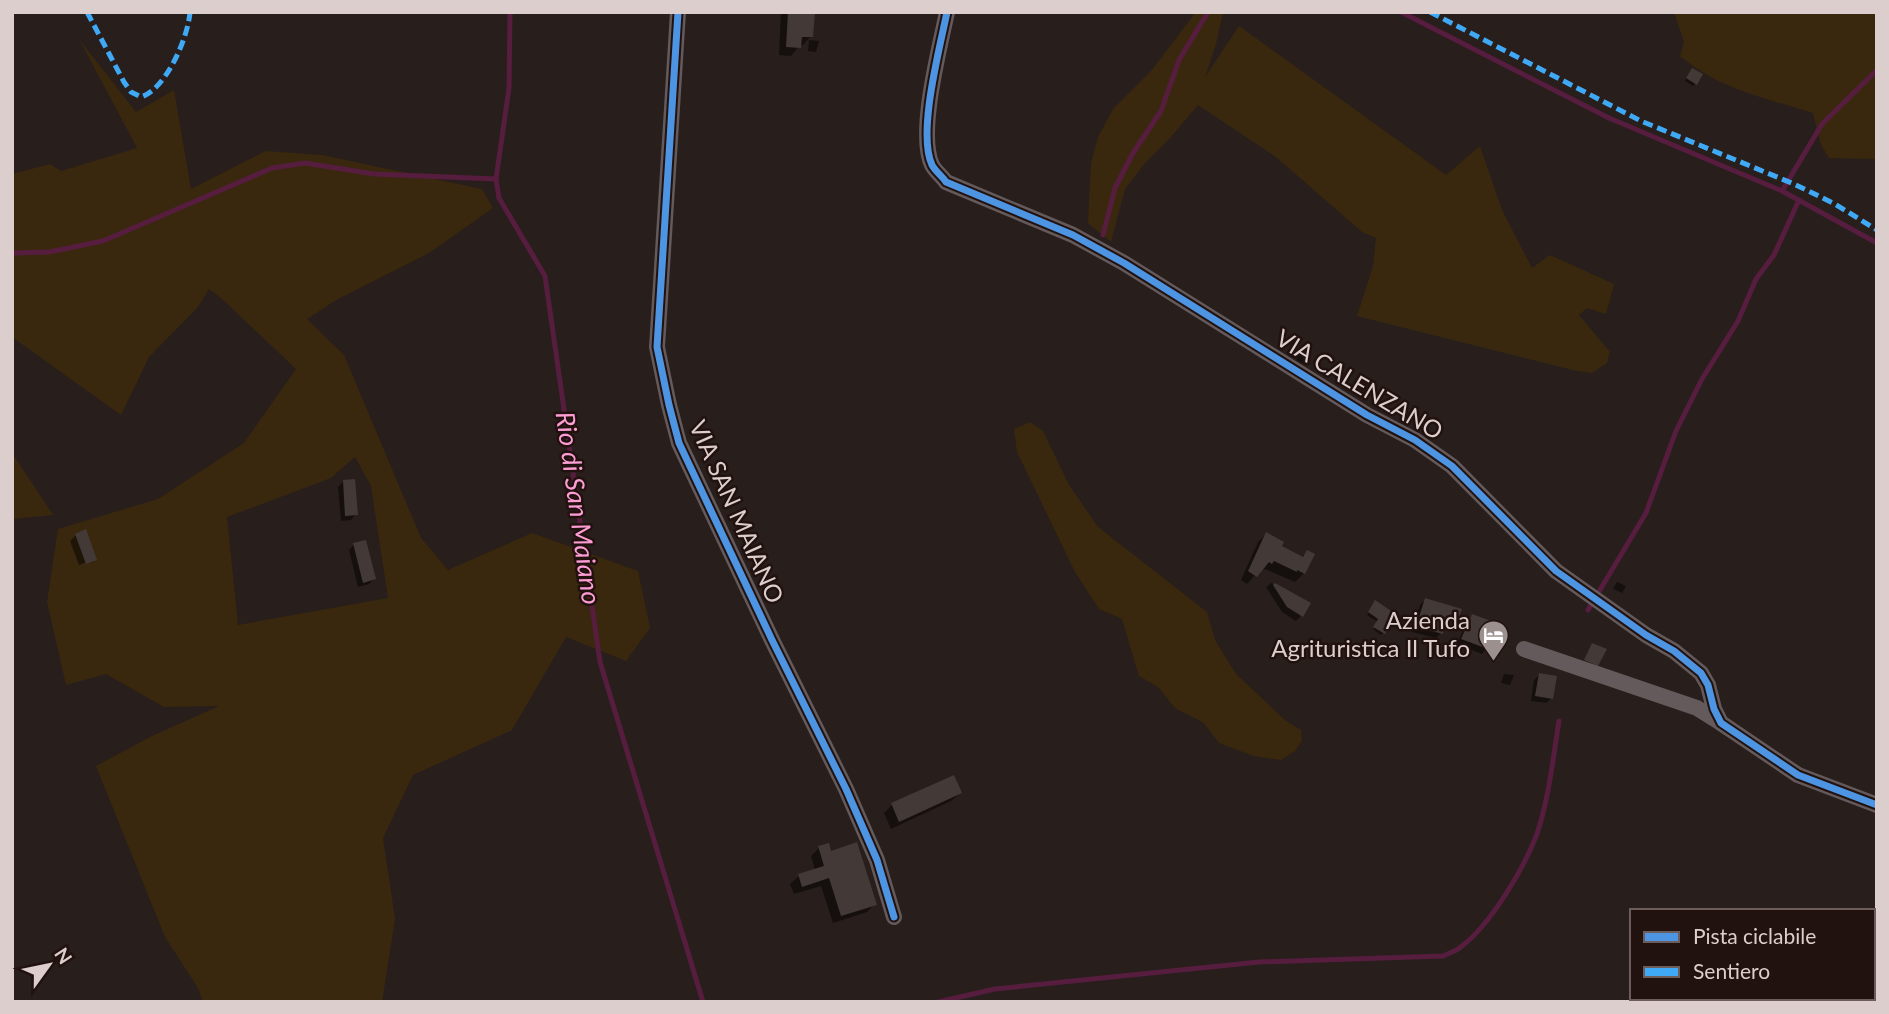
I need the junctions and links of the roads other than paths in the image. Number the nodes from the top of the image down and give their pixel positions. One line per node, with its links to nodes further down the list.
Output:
1 (678, 12): 6 (street, VIA SAN MAIANO)
2 (947, 12): 4 (street, VIA CALENZANO)
3 (1524, 649): 4 (street)
4 (1721, 723): 5 (street)
5 (1877, 805)
6 (894, 917)

